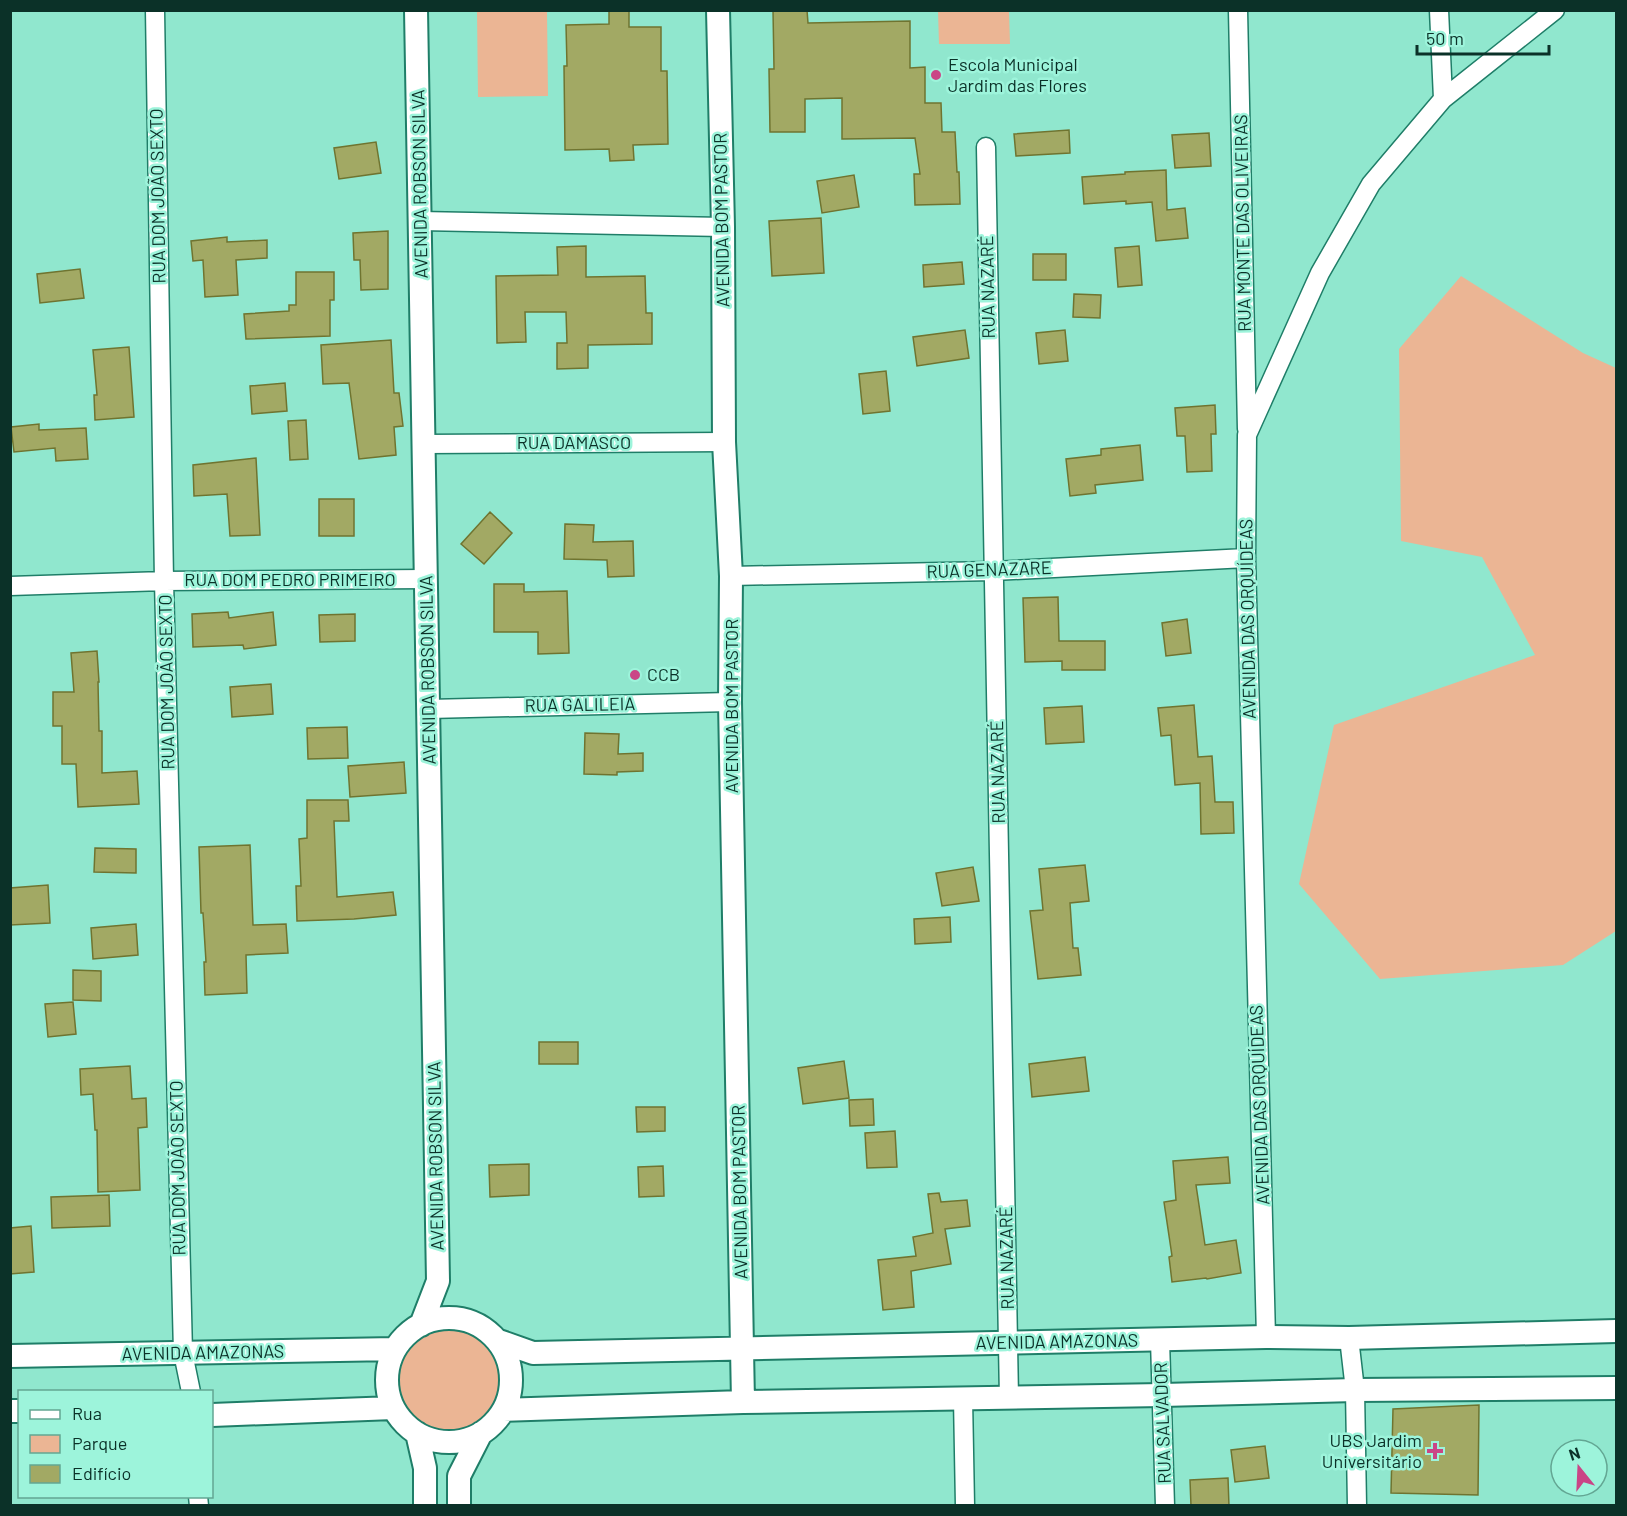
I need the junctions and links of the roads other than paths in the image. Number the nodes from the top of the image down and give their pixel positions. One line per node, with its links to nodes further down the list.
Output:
1 (155, 10): 18 (street, RUA DOM JOÃO SEXTO)
2 (416, 10): 9 (street, AVENIDA ROBSON SILVA)
3 (718, 10): 10 (street, AVENIDA BOM PASTOR)
4 (1238, 10): 11 (street, RUA MONTE DAS OLIVEIRAS)
5 (1439, 10): 7 (street)
6 (1555, 10): 7 (street, AVENIDA DAS ORQUÍDEAS)
7 (1443, 99): 11 (street, AVENIDA DAS ORQUÍDEAS)
8 (986, 147): 15 (street, RUA NAZARÉ)
9 (420, 221): 10 (street); 13 (street, AVENIDA ROBSON SILVA)
10 (723, 227): 12 (street, AVENIDA BOM PASTOR)
11 (1247, 435): 14 (street, AVENIDA DAS ORQUÍDEAS)
12 (724, 442): 13 (street, RUA DAMASCO); 16 (street, AVENIDA BOM PASTOR)
13 (424, 444): 17 (street, AVENIDA ROBSON SILVA)
14 (1246, 558): 15 (street, RUA GENAZARE); 26 (street, AVENIDA DAS ORQUÍDEAS)
15 (994, 571): 16 (street, RUA GENAZARE); 30 (street, RUA NAZARÉ)
16 (731, 576): 20 (street, AVENIDA BOM PASTOR)
17 (426, 579): 18 (street, RUA DOM PEDRO PRIMEIRO); 21 (street, AVENIDA ROBSON SILVA)
18 (164, 581): 19 (street, RUA DOM PEDRO PRIMEIRO); 33 (street, RUA DOM JOÃO SEXTO)
19 (10, 586)
20 (730, 702): 21 (street, RUA GALILEIA); 32 (street, AVENIDA BOM PASTOR)
21 (429, 709): 22 (street, AVENIDA ROBSON SILVA)
22 (438, 1281): 23 (street); 24 (street, AVENIDA ROBSON SILVA)
23 (468, 1320): 24 (street); 29 (street)
24 (421, 1325): 31 (street)
25 (1617, 1331): 27 (street, AVENIDA AMAZONAS)
26 (1266, 1338): 27 (street, AVENIDA AMAZONAS); 28 (street, AVENIDA AMAZONAS)
27 (1349, 1338): 37 (street)
28 (1160, 1340): 30 (street, AVENIDA AMAZONAS); 38 (street, RUA SALVADOR)
29 (499, 1341): 32 (street, AVENIDA AMAZONAS); 43 (street)
30 (1009, 1342): 32 (street, AVENIDA AMAZONAS); 40 (street, RUA NAZARÉ)
31 (395, 1349): 33 (street, AVENIDA AMAZONAS); 42 (street)
32 (743, 1349): 41 (street, AVENIDA BOM PASTOR)
33 (183, 1353): 34 (street, AVENIDA AMAZONAS); 36 (street, RUA DOM JOÃO SEXTO)
34 (10, 1356)
35 (1617, 1388): 37 (street)
36 (191, 1390)
37 (1354, 1390): 38 (street); 51 (street)
38 (1162, 1395): 40 (street); 50 (street, RUA SALVADOR)
39 (963, 1398): 40 (street); 41 (street); 49 (street)
40 (1009, 1398)
41 (743, 1402): 43 (street)
42 (393, 1408): 44 (street); 45 (street)
43 (504, 1410): 46 (street)
44 (213, 1414)
45 (417, 1433): 46 (street); 47 (street)
46 (481, 1433): 48 (street)
47 (425, 1506)
48 (459, 1506)
49 (965, 1506)
50 (1165, 1506)
51 (1357, 1506)

